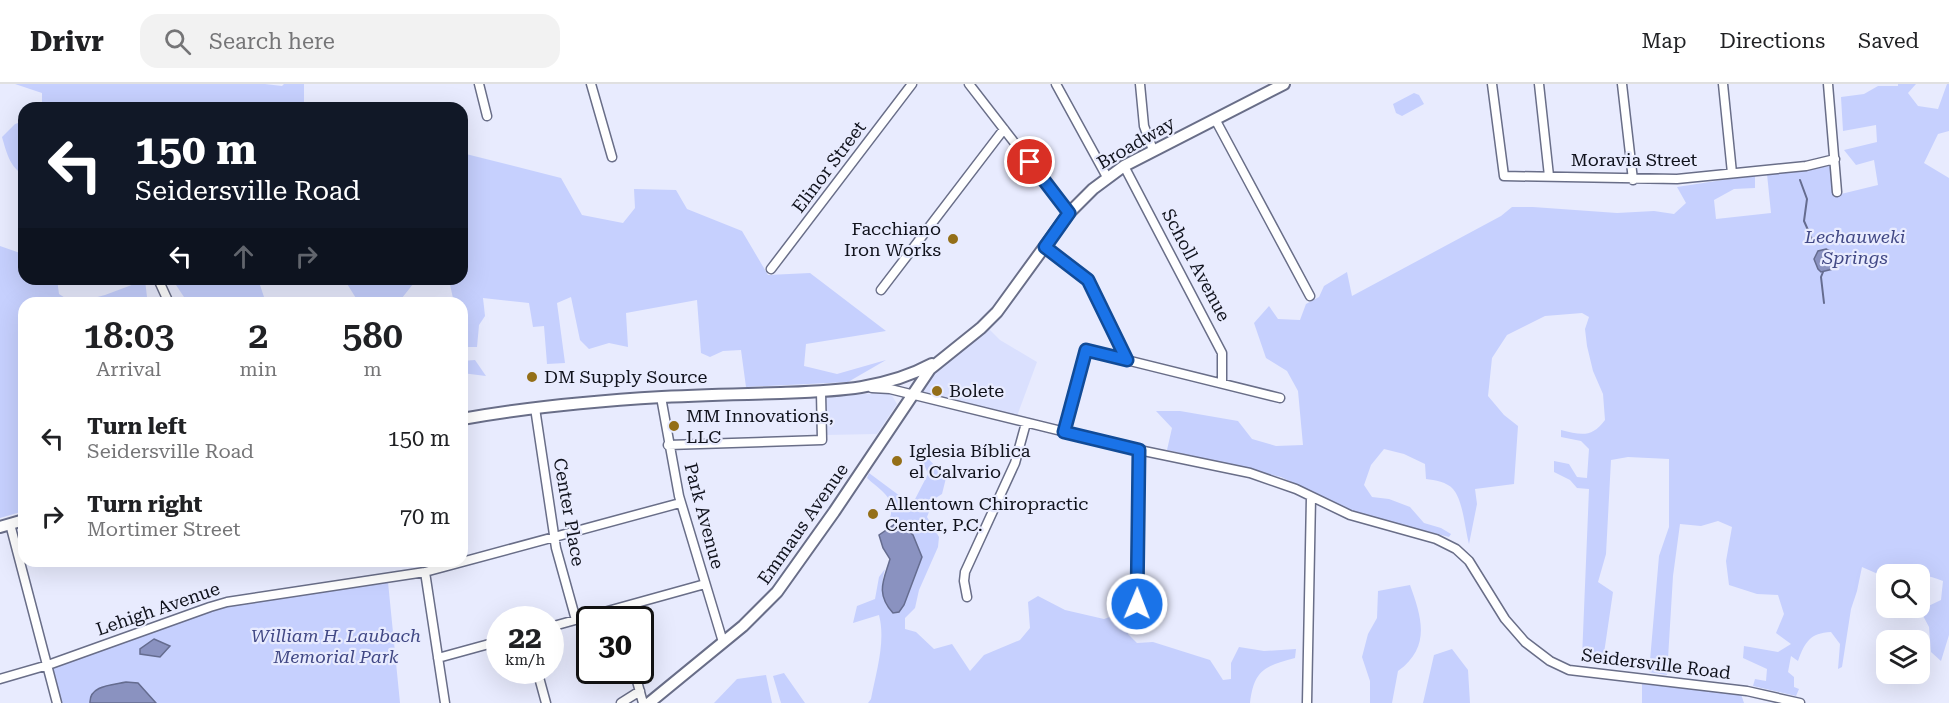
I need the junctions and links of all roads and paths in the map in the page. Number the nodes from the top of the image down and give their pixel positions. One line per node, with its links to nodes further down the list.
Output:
1 (479, 84): 13 (street)
2 (591, 84): 17 (street)
3 (912, 84): 27 (street, Elinor Street)
4 (969, 84): 15 (street)
5 (1056, 84): 22 (street)
6 (1140, 84): 16 (street)
7 (1284, 84): 14 (main road, Broadway)
8 (1492, 84): 21 (street, Moravia Street)
9 (1539, 84): 21 (street)
10 (1622, 84): 23 (street)
11 (1722, 84): 20 (street)
12 (1828, 84): 18 (street)
13 (487, 116)
14 (1215, 119): 16 (main road, Broadway); 29 (street)
15 (1004, 129): 25 (street); 28 (street)
16 (1153, 150): 19 (main road, Broadway)
17 (612, 157)
18 (1835, 159): 20 (street, Moravia Street); 24 (street)
19 (1124, 166): 22 (main road, Broadway); 32 (street, Scholl Avenue)
20 (1732, 173): 23 (street, Moravia Street)
21 (1549, 176): 23 (street, Moravia Street)
22 (1107, 177): 25 (main road, Broadway)
23 (1633, 180)
24 (1837, 192)
25 (1069, 213): 26 (main road, Broadway)
26 (1045, 247): 30 (main road, Broadway); 31 (street)
27 (771, 269)
28 (881, 290)
29 (1310, 296)
30 (942, 358): 33 (main road); 35 (main road, Broadway)
31 (1127, 360): 32 (street); 41 (street)
32 (1222, 383): 37 (street)
33 (868, 387): 34 (main road); 35 (street, Seidersville Road)
34 (821, 392): 36 (main road); 42 (street)
35 (912, 396): 40 (street, Seidersville Road); 57 (main road, Emmaus Avenue)
36 (661, 397): 38 (main road); 42 (street, Park Avenue)
37 (1280, 398)
38 (535, 408): 39 (main road); 47 (street, Center Place)
39 (468, 418)
40 (1026, 423): 41 (street, Seidersville Road); 52 (street)
41 (1064, 432): 43 (street, Seidersville Road)
42 (668, 445): 45 (street, Park Avenue)
43 (1139, 450): 44 (street, Seidersville Road); 55 (street)
44 (1311, 497): 71 (street); 72 (street, Seidersville Road)
45 (680, 503): 47 (street, Lehigh Avenue); 51 (street, Park Avenue)
46 (5, 526): 60 (street)
47 (554, 537): 48 (street, Lehigh Avenue); 54 (street, Center Place)
48 (468, 560)
49 (443, 567): 50 (street, Lehigh Avenue)
50 (425, 572): 59 (street); 60 (street, Lehigh Avenue)
51 (705, 584): 53 (street); 57 (street, Park Avenue)
52 (967, 597)
53 (627, 606)
54 (576, 620): 56 (street)
55 (1136, 622)
56 (564, 623)
57 (723, 642): 70 (main road, Emmaus Avenue)
58 (486, 645): 59 (street)
59 (438, 658): 66 (street)
60 (48, 665): 61 (street, Lehigh Avenue); 65 (street)
61 (0, 679)
62 (541, 684): 67 (street)
63 (638, 684): 64 (street)
64 (640, 691): 68 (street); 69 (street)
65 (57, 703)
66 (445, 703)
67 (546, 703)
68 (621, 703)
69 (643, 703)
70 (650, 703)
71 (1307, 703)
72 (1800, 703)

